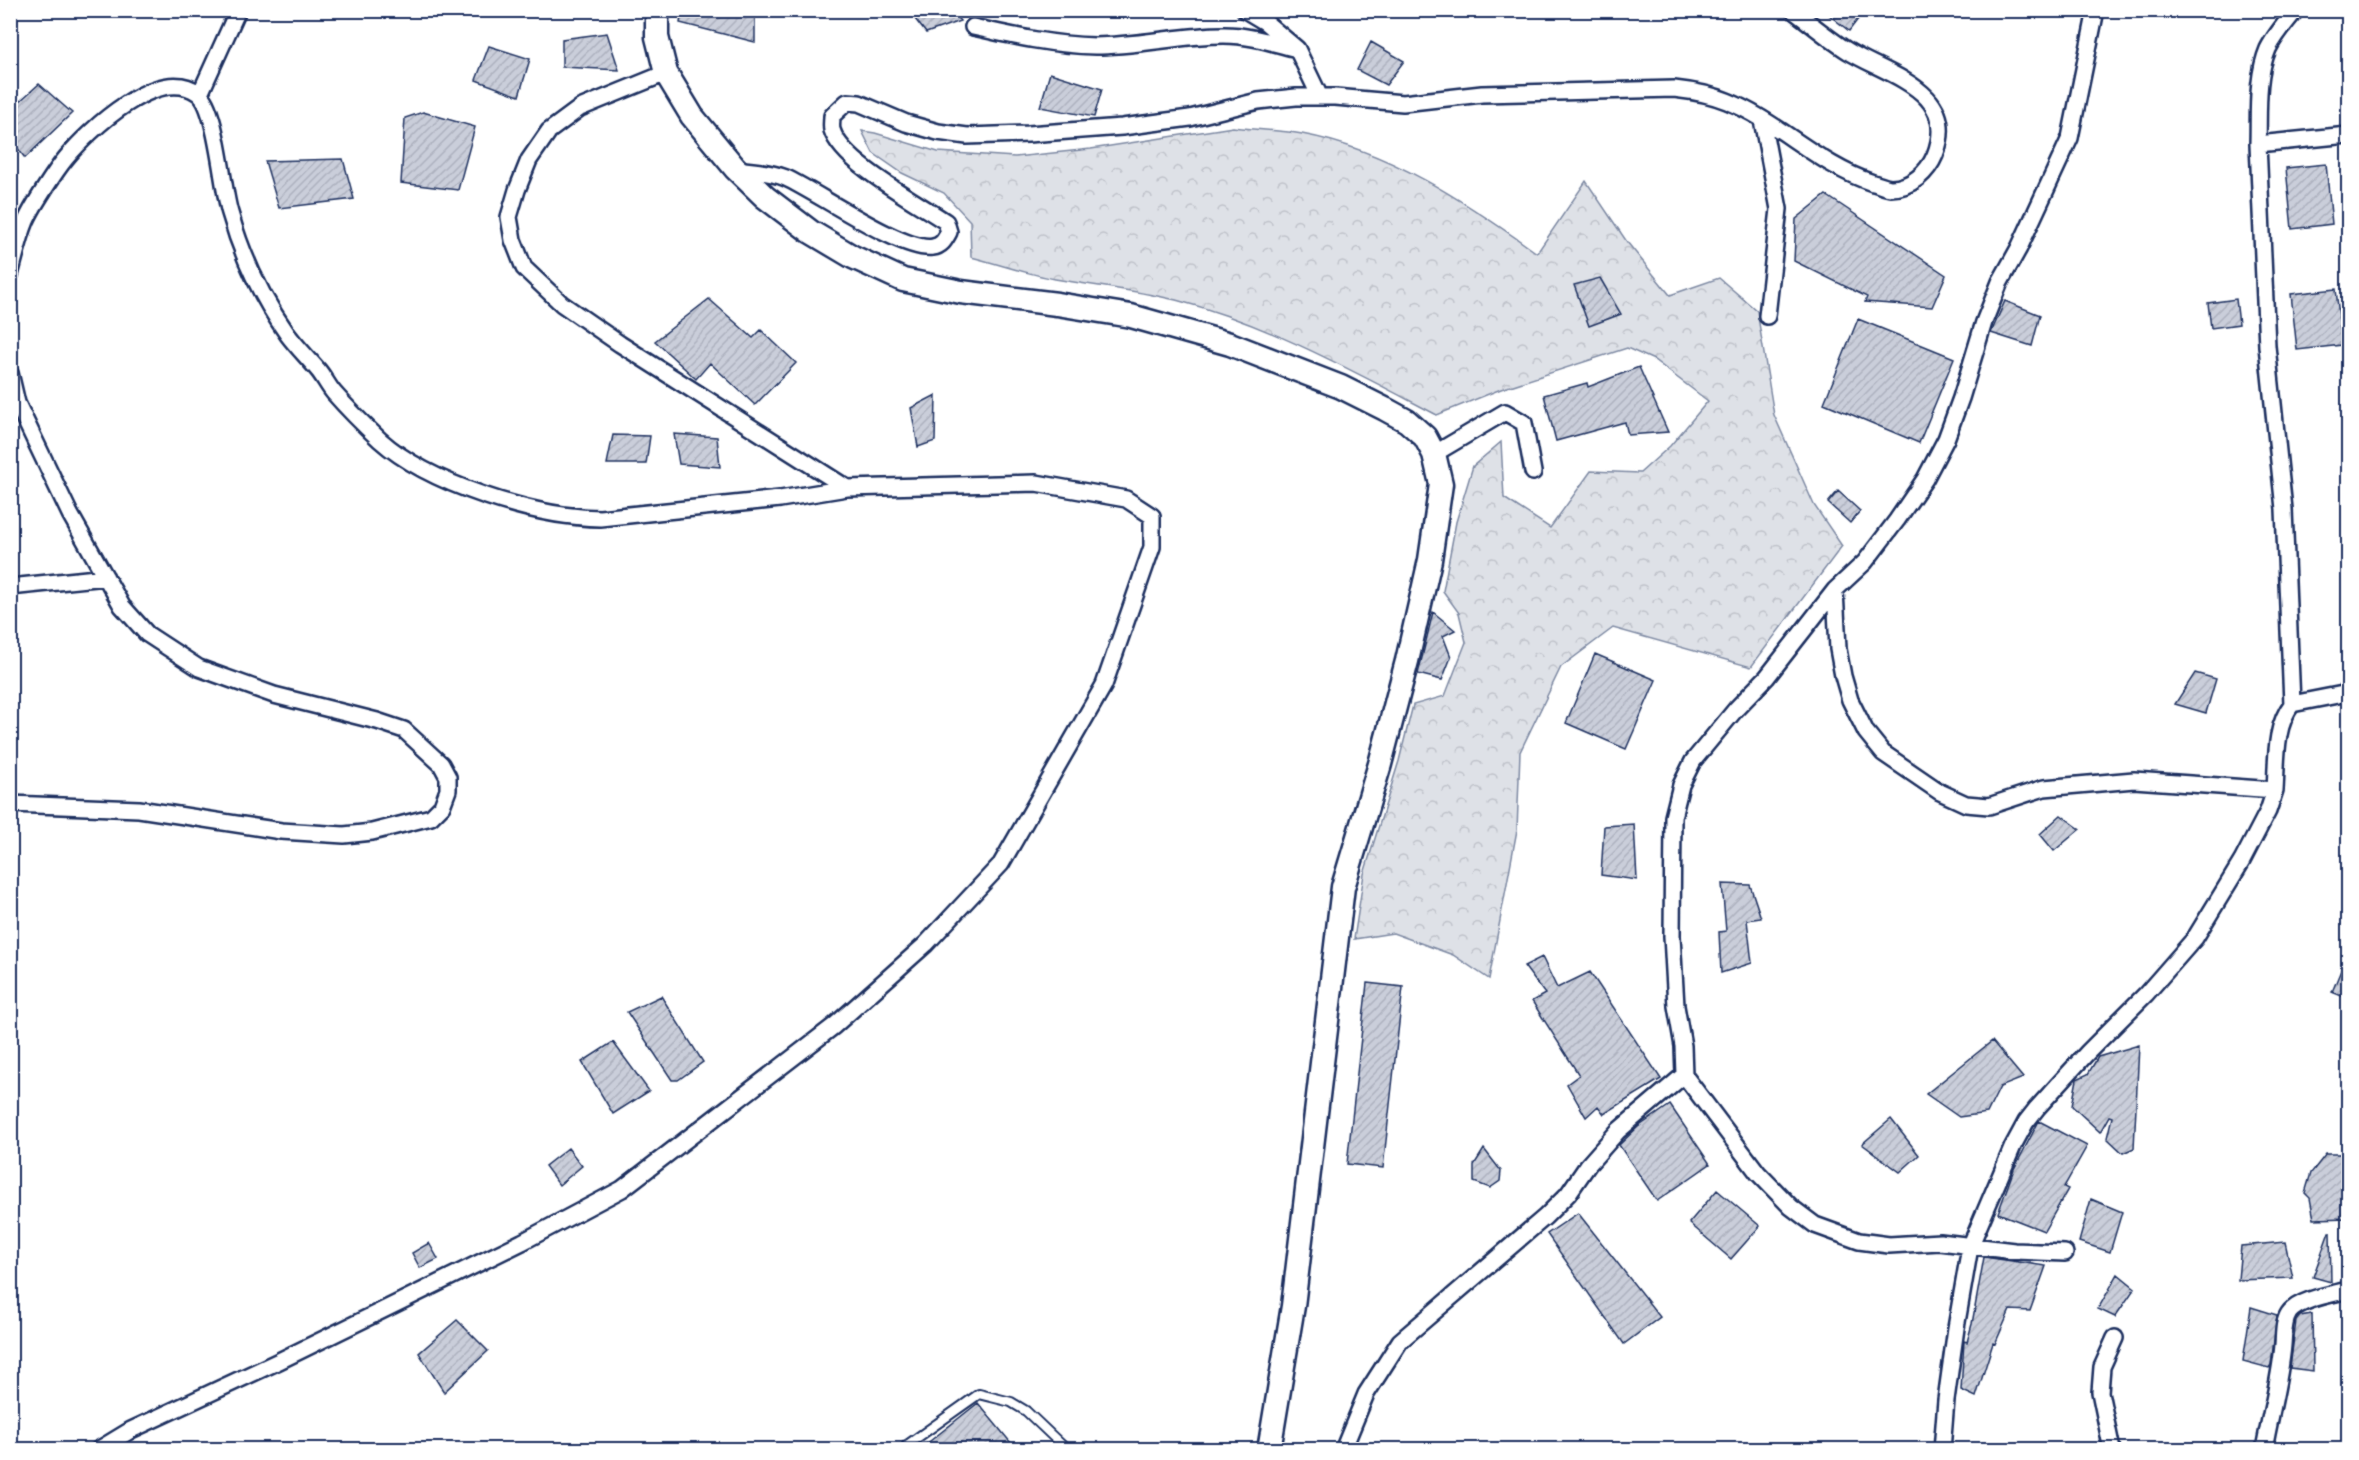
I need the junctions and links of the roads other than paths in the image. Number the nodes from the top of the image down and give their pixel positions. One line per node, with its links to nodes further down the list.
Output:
1 (238, 10): 10 (street)
2 (657, 10): 9 (main road)
3 (1245, 10): 8 (street)
4 (1793, 10): 12 (street)
5 (2096, 10): 24 (street)
6 (2296, 10): 14 (street)
7 (973, 27): 8 (street)
8 (1297, 49): 11 (street)
9 (666, 73): 15 (main road); 21 (street)
10 (200, 94): 16 (street); 21 (street)
11 (1320, 97): 12 (street); 15 (street)
12 (1762, 120): 17 (street)
13 (2349, 135): 14 (street)
14 (2258, 144): 26 (street)
15 (735, 168): 19 (main road)
16 (10, 275)
17 (1767, 316)
18 (10, 373): 22 (street)
19 (1434, 454): 20 (street); 37 (main road)
20 (1533, 471)
21 (847, 488): 34 (street)
22 (106, 577): 23 (street); 28 (street)
23 (10, 587)
24 (1835, 590): 27 (street); 29 (street)
25 (2349, 693): 26 (street)
26 (2292, 704): 27 (street)
27 (2275, 790): 30 (street)
28 (10, 804)
29 (1684, 1075): 30 (street); 38 (street)
30 (1970, 1247): 31 (street); 39 (street)
31 (2065, 1253)
32 (2349, 1290): 41 (street)
33 (2115, 1338): 40 (street)
34 (98, 1449)
35 (903, 1449): 36 (lane)
36 (1066, 1449)
37 (1269, 1449)
38 (1343, 1449)
39 (1942, 1449)
40 (2112, 1449)
41 (2265, 1449)

